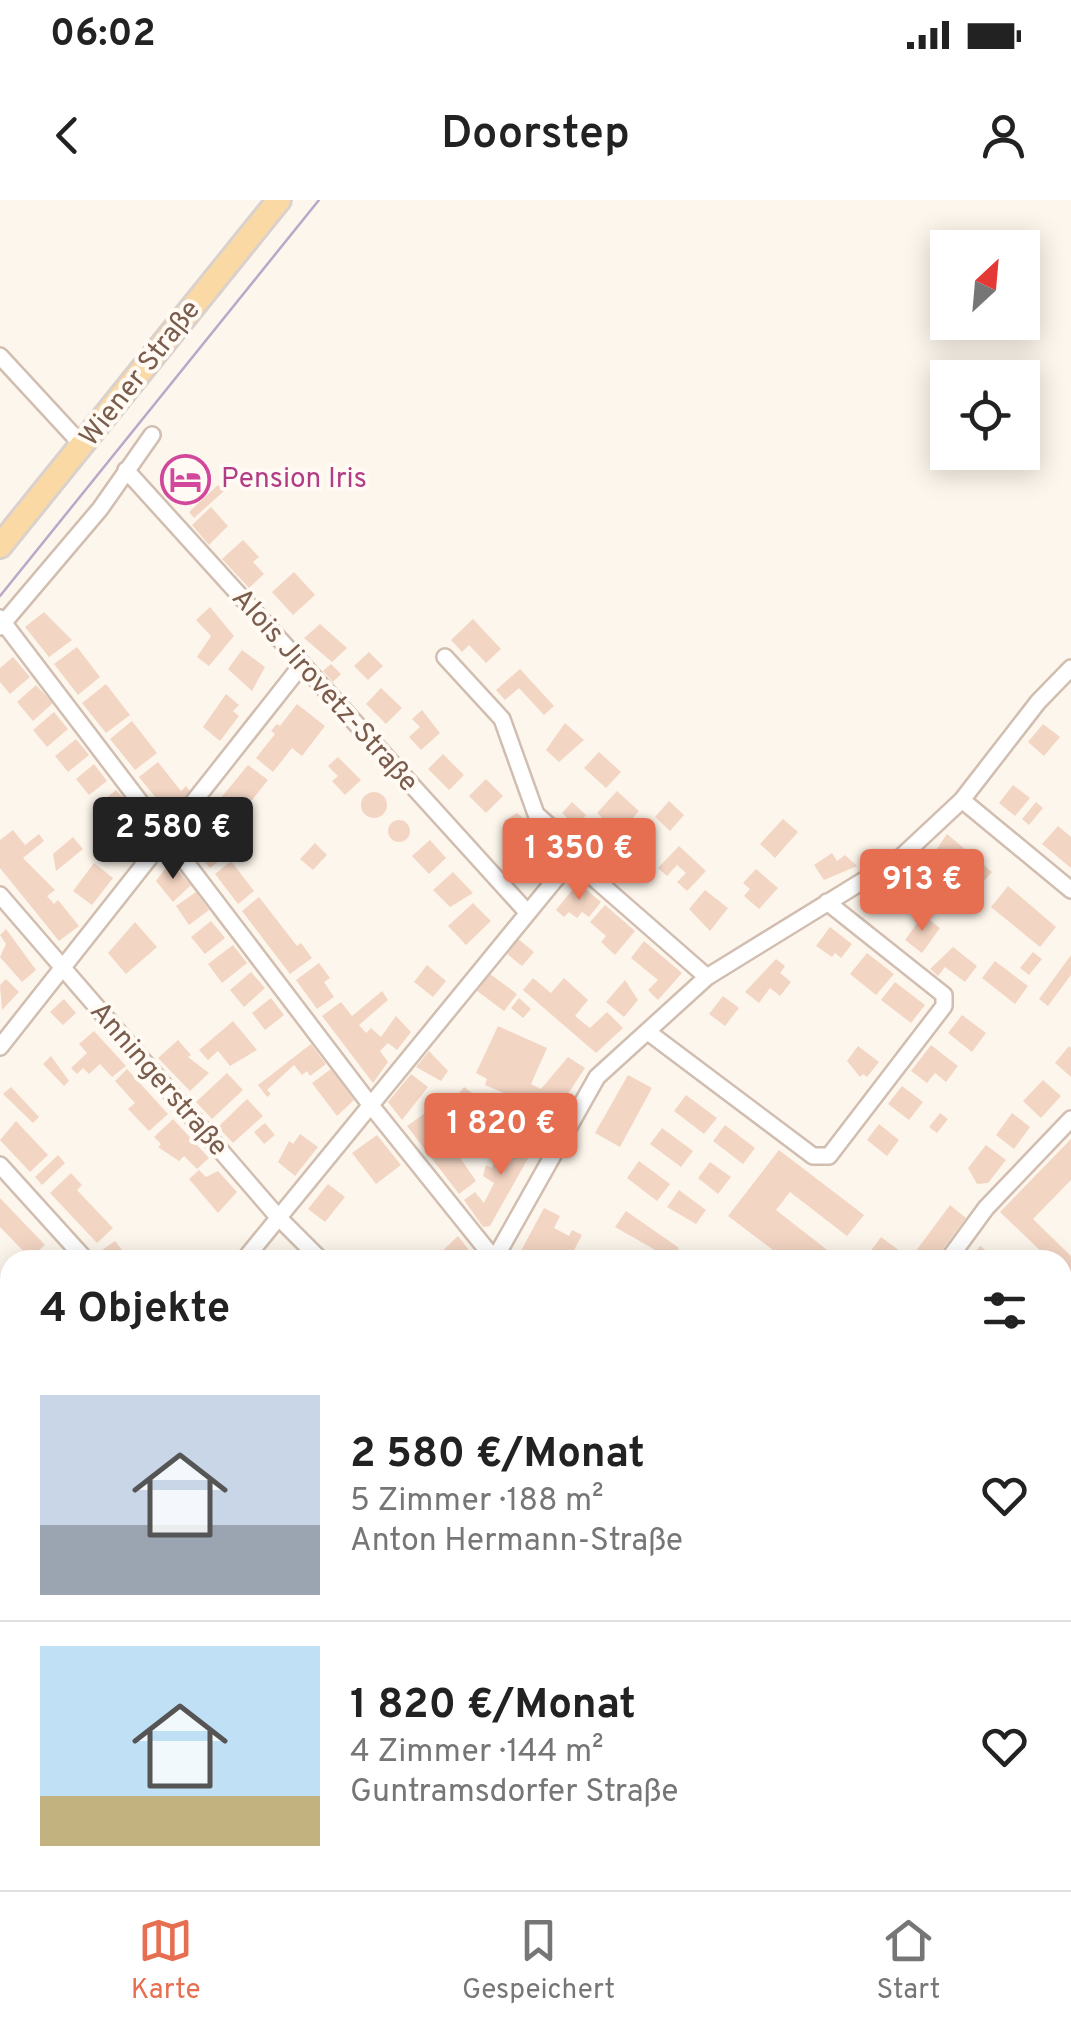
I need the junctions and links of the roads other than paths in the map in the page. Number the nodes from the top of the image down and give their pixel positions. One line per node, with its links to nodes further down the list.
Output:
1 (280, 200): 4 (main road, Wiener Straße)
2 (0, 356): 4 (street)
3 (152, 436): 5 (street)
4 (84, 446): 6 (main road, Wiener Straße)
5 (126, 470): 7 (street); 9 (street, Alois Jirovetz-Straße)
6 (0, 546)
7 (2, 622): 12 (street)
8 (445, 657): 13 (street)
9 (300, 667): 12 (street); 17 (street, Alois Jirovetz-Straße)
10 (1071, 668): 11 (street)
11 (962, 800): 14 (street); 16 (street)
12 (170, 838): 18 (street); 22 (street)
13 (572, 860): 17 (street); 19 (street)
14 (1071, 890)
15 (0, 895): 18 (street, Anningerstraße)
16 (827, 902): 19 (street); 20 (street)
17 (526, 911): 22 (street)
18 (64, 972): 21 (street); 25 (street, Anningerstraße)
19 (707, 977): 20 (street)
20 (648, 1032): 30 (street)
21 (0, 1048)
22 (369, 1103): 25 (street); 29 (street)
23 (1071, 1120): 31 (street)
24 (0, 1165): 26 (street)
25 (278, 1218): 27 (street); 28 (street, Anningerstraße)
26 (77, 1250)
27 (252, 1250)
28 (311, 1250)
29 (486, 1250)
30 (500, 1250)
31 (955, 1250)

